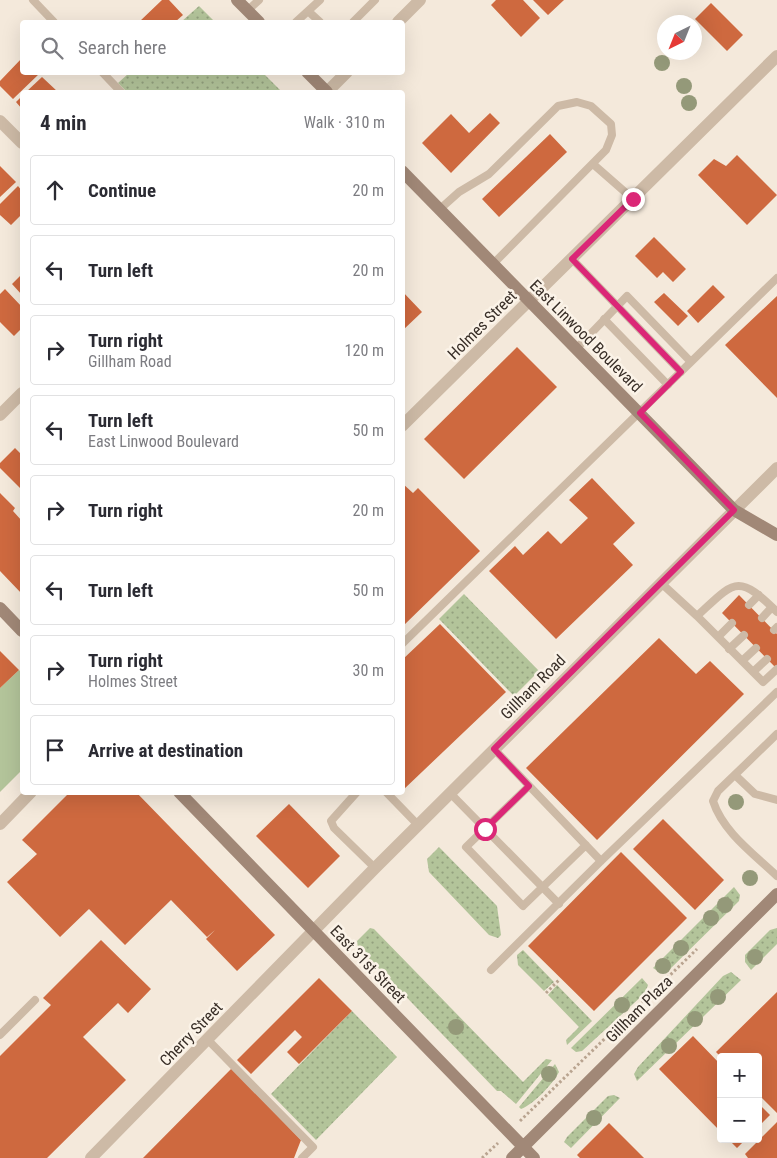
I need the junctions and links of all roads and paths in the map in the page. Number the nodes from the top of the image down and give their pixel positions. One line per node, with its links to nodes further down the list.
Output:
1 (33, 0): 9 (lane)
2 (237, 0): 7 (main road)
3 (259, 0): 7 (lane)
4 (320, 0): 8 (lane)
5 (375, 0): 13 (lane)
6 (419, 0): 14 (street)
7 (248, 11): 10 (main road)
8 (308, 11): 11 (lane); 12 (lane)
9 (52, 20)
10 (257, 20)
11 (298, 20)
12 (318, 20)
13 (355, 20)
14 (400, 20)
15 (777, 56): 26 (street, Holmes Street)
16 (105, 75): 19 (lane)
17 (310, 75): 20 (main road)
18 (344, 75): 21 (street)
19 (119, 90)
20 (325, 90)
21 (329, 90)
22 (0, 121): 23 (street)
23 (20, 141)
24 (593, 164): 26 (lane); 27 (lane); 29 (lane)
25 (405, 174): 27 (main road, East Linwood Boulevard)
26 (633, 199): 28 (street, Holmes Street)
27 (440, 209): 29 (main road, East Linwood Boulevard)
28 (572, 259): 31 (street, Holmes Street); 32 (lane)
29 (493, 264): 31 (main road, East Linwood Boulevard)
30 (777, 278): 35 (lane)
31 (529, 301): 34 (main road, East Linwood Boulevard); 41 (street, Holmes Street)
32 (617, 306): 33 (lane); 35 (lane); 36 (lane)
33 (604, 318): 34 (lane); 37 (lane)
34 (576, 349): 39 (main road, East Linwood Boulevard)
35 (691, 362): 36 (lane)
36 (681, 372): 37 (lane)
37 (668, 385): 39 (lane)
38 (20, 395): 40 (street)
39 (640, 413): 43 (main road, East Linwood Boulevard); 56 (lane)
40 (0, 415)
41 (405, 423)
42 (777, 468): 43 (street, Gillham Road)
43 (734, 510): 44 (main road, East Linwood Boulevard); 45 (street, Gillham Road)
44 (777, 535)
45 (661, 583): 50 (lane); 65 (street, Gillham Road)
46 (759, 595): 47 (lane); 49 (lane); 50 (lane)
47 (749, 605)
48 (0, 608): 53 (main road)
49 (775, 610): 51 (lane)
50 (696, 616): 55 (lane)
51 (762, 618)
52 (732, 623): 55 (lane)
53 (20, 629)
54 (744, 635): 58 (lane)
55 (718, 637): 58 (lane)
56 (405, 641)
57 (756, 648): 60 (lane)
58 (729, 649): 60 (lane)
59 (766, 659): 62 (lane)
60 (742, 661): 62 (lane)
61 (777, 669): 62 (lane)
62 (753, 672)
63 (777, 692): 78 (lane)
64 (777, 734): 66 (lane)
65 (494, 749): 67 (lane); 68 (street, Gillham Road)
66 (735, 775): 73 (lane); 80 (lane)
67 (529, 786): 76 (lane); 77 (lane)
68 (450, 793): 75 (street, Gillham Road); 76 (lane)
69 (28, 795): 74 (street)
70 (182, 795): 84 (main road, East 31st Street)
71 (354, 795): 79 (lane)
72 (389, 795): 75 (lane)
73 (777, 800)
74 (0, 824)
75 (418, 825): 79 (street, Gillham Road)
76 (485, 829): 81 (lane); 81 (lane)
77 (586, 845): 78 (lane); 81 (lane)
78 (601, 861): 83 (lane)
79 (375, 868): 84 (street, Gillham Road)
80 (777, 876)
81 (542, 887): 83 (lane)
82 (777, 894): 93 (main road, Gillham Plaza)
83 (558, 904): 86 (lane)
84 (314, 931): 91 (street, Cherry Street); 92 (main road, East 31st Street)
85 (698, 948): 92 (path)
86 (491, 970)
87 (559, 980): 88 (path)
88 (546, 993)
89 (35, 1000): 90 (lane)
90 (0, 1035)
91 (208, 1040): 94 (street, Cherry Street); 95 (lane)
92 (509, 1132): 93 (main road, East 31st Street); 96 (path)
93 (523, 1147): 97 (main road); 98 (main road, East 31st Street)
94 (91, 1158)
95 (302, 1158)
96 (482, 1158)
97 (512, 1158)
98 (534, 1158)

